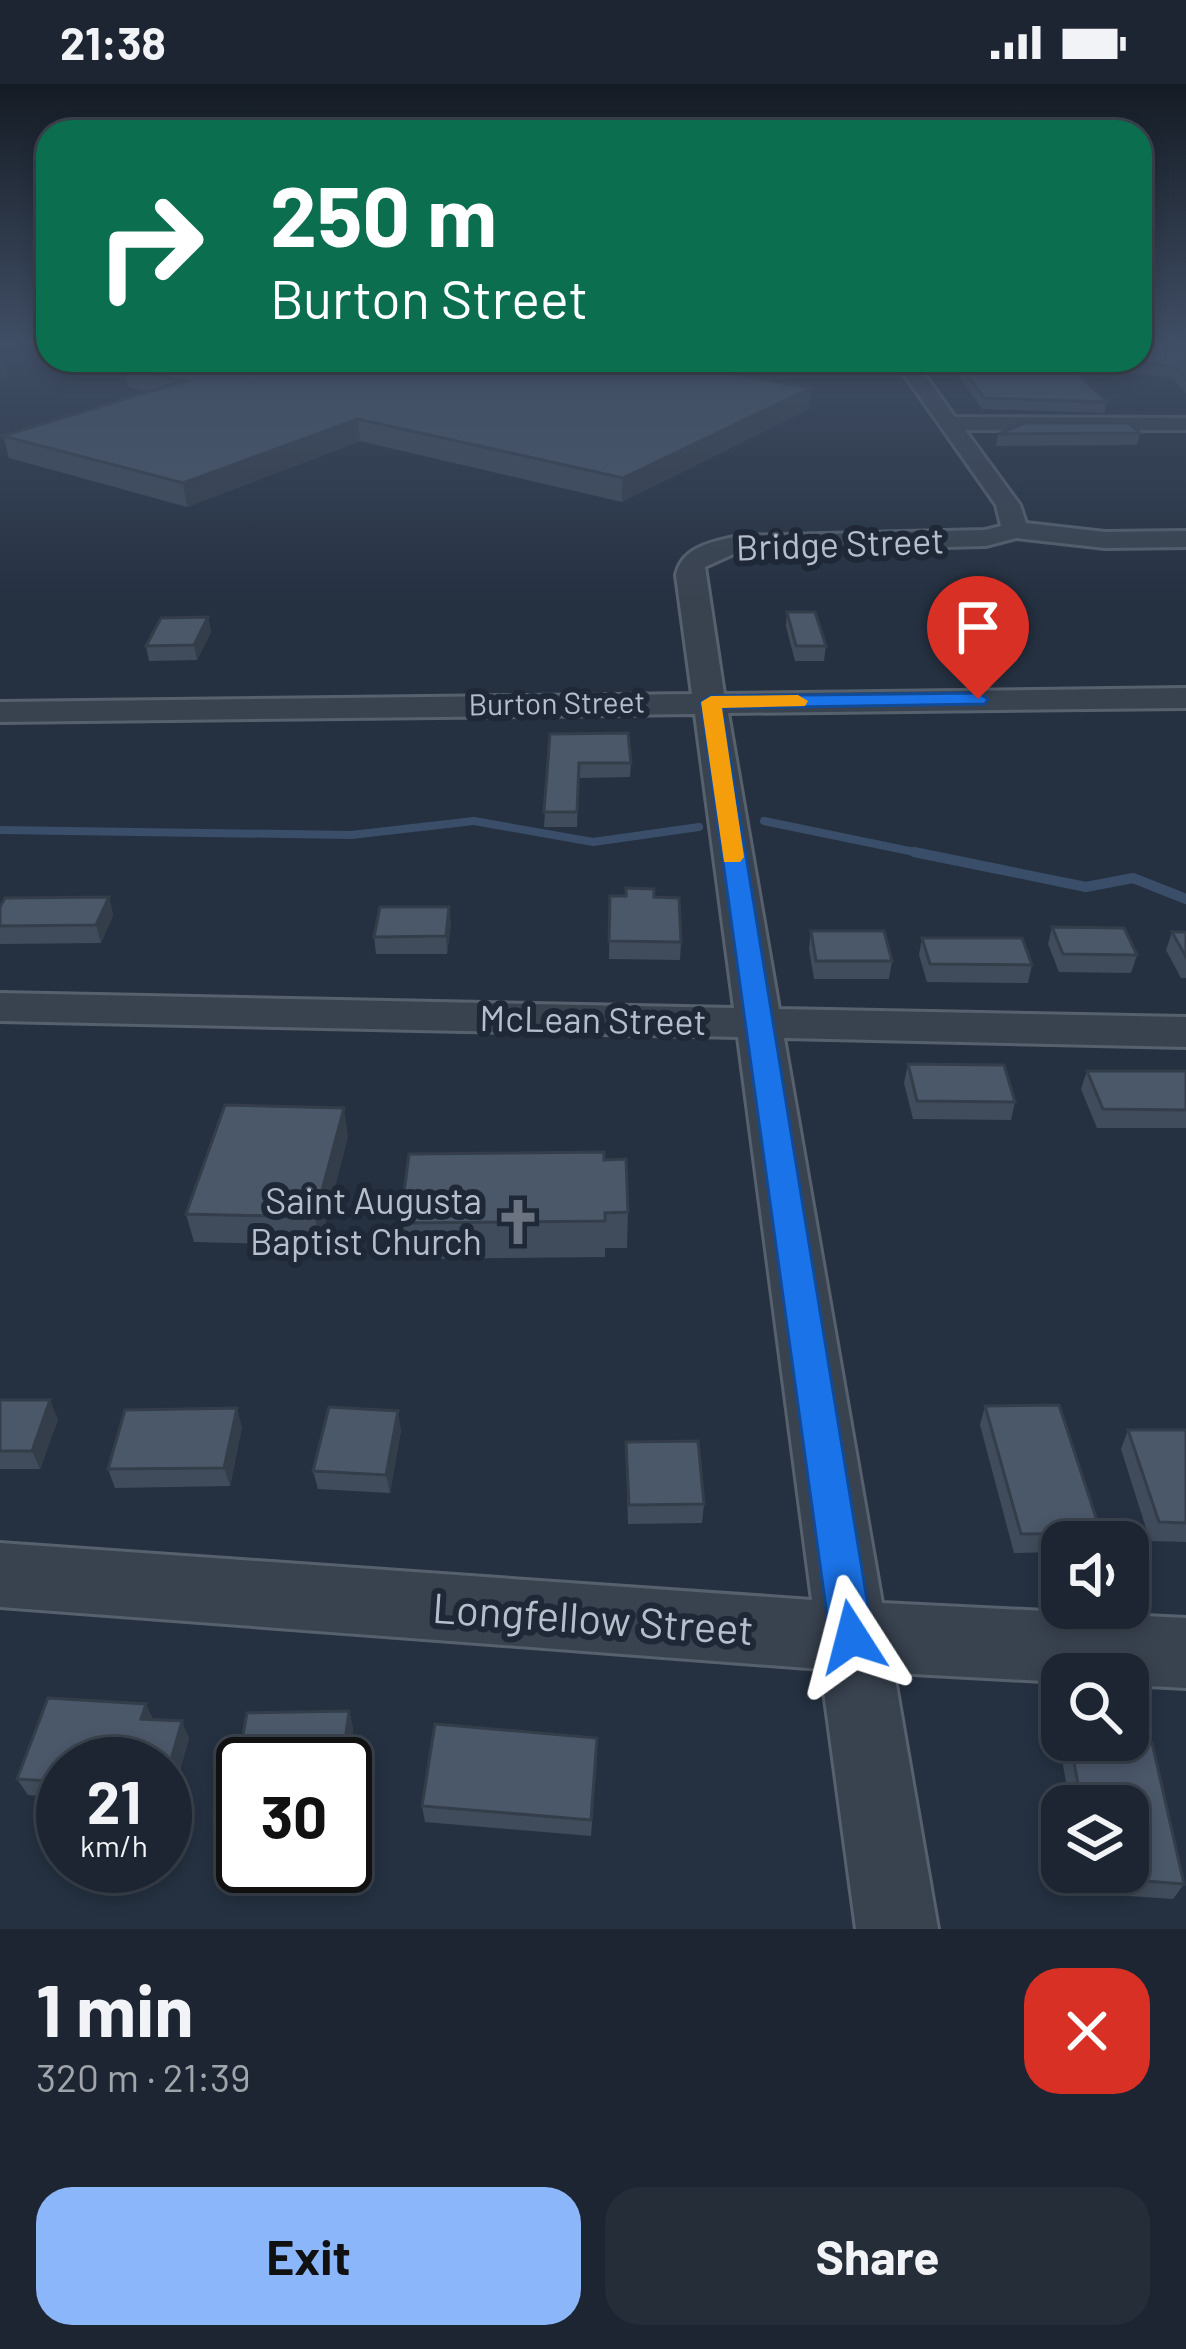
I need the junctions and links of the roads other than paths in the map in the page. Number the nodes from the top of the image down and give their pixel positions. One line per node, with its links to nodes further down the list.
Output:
1 (954, 430): 2 (street)
2 (1015, 530): 3 (street); 5 (street, Bridge Street)
3 (1186, 539)
4 (1186, 698): 5 (street, Burton Street)
5 (711, 702): 6 (street, Burton Street); 8 (street, Bridge Street)
6 (0, 712)
7 (0, 1007): 8 (street, McLean Street)
8 (757, 1023): 9 (street, McLean Street); 11 (street, Bridge Street)
9 (1186, 1032)
10 (0, 1575): 11 (street, Longfellow Street)
11 (852, 1637): 12 (street, Longfellow Street); 13 (street, Bridge Street)
12 (1186, 1653)
13 (897, 1929)

